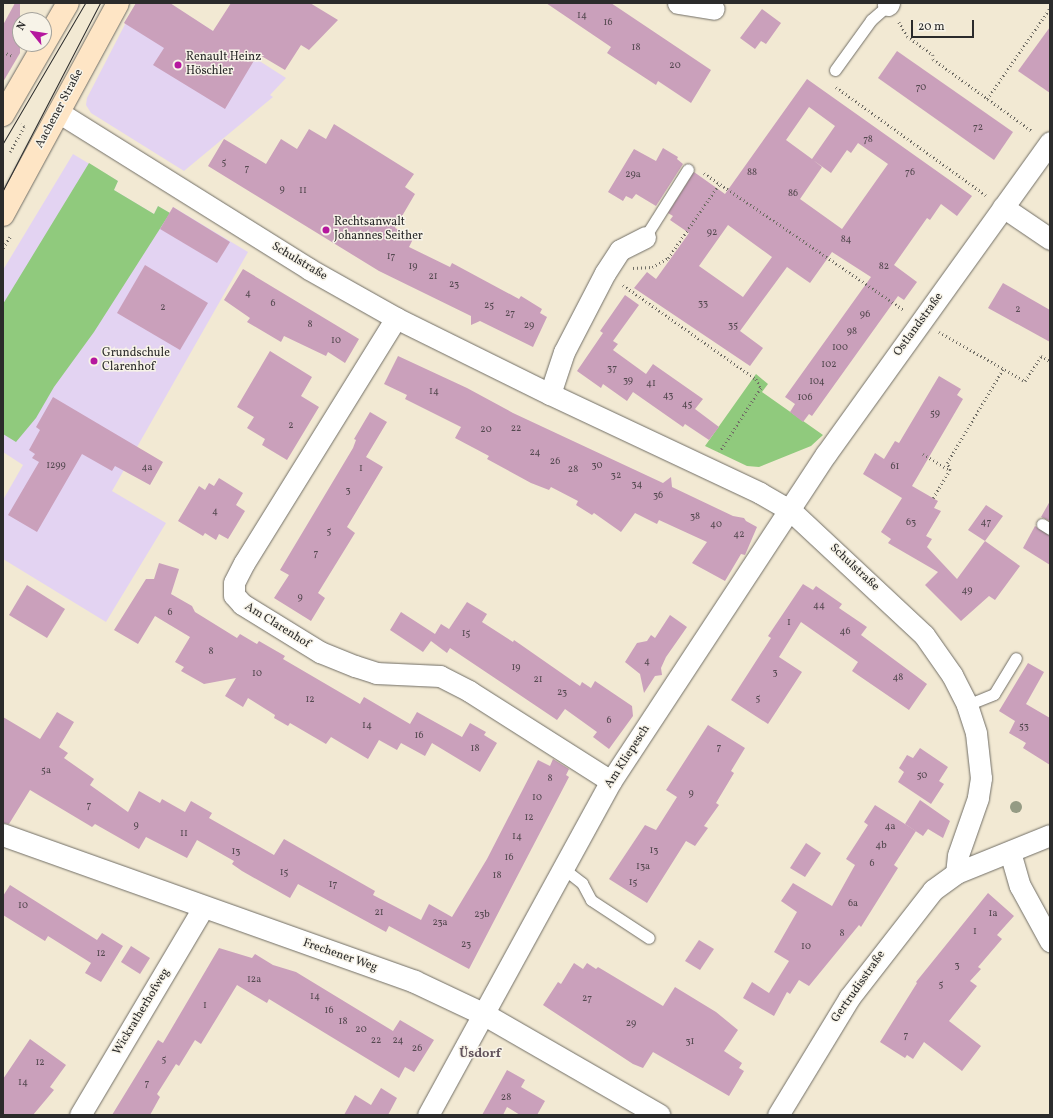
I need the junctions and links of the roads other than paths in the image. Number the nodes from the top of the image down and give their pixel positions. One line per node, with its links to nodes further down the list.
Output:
1 (68, 3): 8 (main road)
2 (118, 3): 7 (main road, Aachener Straße)
3 (678, 3): 5 (street)
4 (889, 4): 6 (lane)
5 (714, 9)
6 (835, 70)
7 (58, 112): 12 (main road, Aachener Straße); 15 (street, Schulstraße)
8 (3, 115)
9 (1049, 143): 11 (street, Ostlandstraße)
10 (688, 169): 13 (lane)
11 (1003, 207): 14 (street); 17 (street, Ostlandstraße)
12 (3, 215)
13 (645, 237): 16 (street)
14 (1050, 239)
15 (396, 318): 16 (street, Schulstraße); 20 (street, Am Clarenhof)
16 (550, 394): 17 (street, Schulstraße)
17 (790, 510): 19 (street, Schulstraße); 20 (street, Am Kliepesch)
18 (1016, 658): 19 (lane)
19 (967, 705): 25 (street, Schulstraße)
20 (611, 782): 24 (street, Am Kliepesch)
21 (1050, 835): 23 (street, Gertrudisstraße)
22 (3, 836): 26 (street, Frechener Weg)
23 (1010, 852): 25 (street, Gertrudisstraße); 28 (street)
24 (564, 870): 27 (lane); 29 (street, Am Kliepesch)
25 (956, 873): 33 (street, Gertrudisstraße)
26 (203, 908): 29 (street, Frechener Weg); 30 (street, Wickratherhofweg)
27 (649, 938)
28 (1050, 941)
29 (485, 1015): 31 (street, Am Kliepesch); 32 (street, Frechener Weg)
30 (80, 1115)
31 (428, 1115)
32 (659, 1115)
33 (778, 1115)

